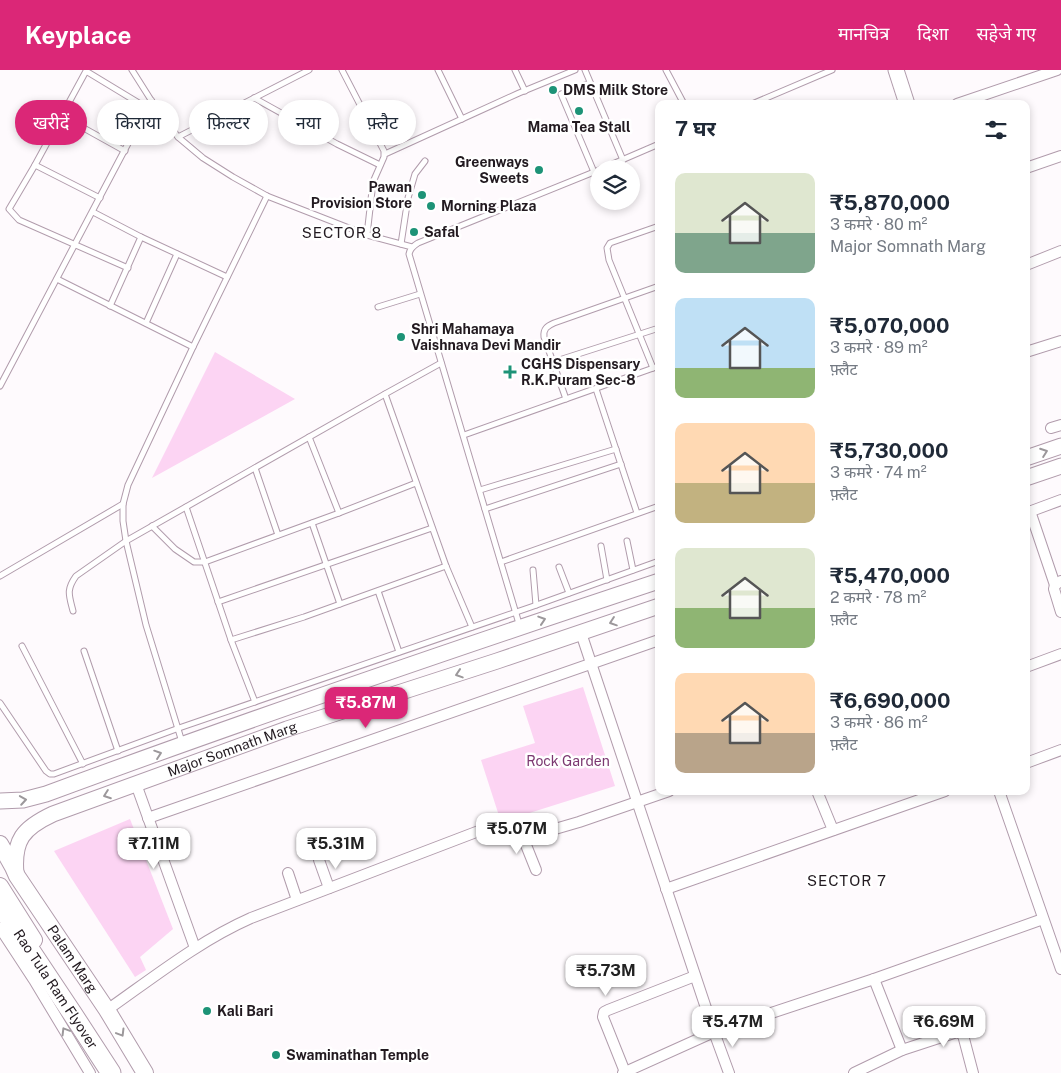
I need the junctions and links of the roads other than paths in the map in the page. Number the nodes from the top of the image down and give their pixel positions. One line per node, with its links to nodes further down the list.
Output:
1 (86, 70): 16 (lane); 17 (lane)
2 (132, 70): 18 (lane)
3 (309, 70): 15 (lane)
4 (342, 70): 31 (lane)
5 (438, 70): 23 (lane)
6 (515, 70): 14 (lane)
7 (574, 70): 14 (lane)
8 (585, 70): 13 (lane)
9 (666, 70): 19 (lane)
10 (832, 70): 20 (lane)
11 (896, 70): 21 (street)
12 (1057, 70): 22 (street)
13 (590, 83): 33 (lane); 34 (lane)
14 (525, 91): 23 (lane)
15 (254, 98): 25 (lane); 37 (lane)
16 (70, 100)
17 (134, 100)
18 (152, 100)
19 (682, 100)
20 (761, 100)
21 (906, 100)
22 (969, 100)
23 (462, 119): 31 (lane)
24 (87, 130): 30 (lane)
25 (179, 136)
26 (179, 138): 40 (lane)
27 (46, 145): 36 (lane)
28 (128, 145): 30 (lane)
29 (655, 146): 34 (lane)
30 (125, 151): 41 (lane)
31 (385, 154): 37 (lane)
32 (1061, 156): 38 (street)
33 (593, 160)
34 (622, 160)
35 (425, 161): 47 (lane)
36 (35, 165): 41 (lane); 46 (lane)
37 (380, 165): 44 (lane)
38 (1030, 167)
39 (590, 173): 48 (lane)
40 (267, 196): 44 (lane); 53 (lane)
41 (100, 198): 42 (lane)
42 (93, 212): 45 (lane); 46 (lane)
43 (655, 227): 57 (lane)
44 (367, 235): 47 (lane)
45 (142, 237): 50 (lane); 52 (lane)
46 (76, 244): 52 (lane); 54 (lane)
47 (401, 244): 48 (lane)
48 (412, 247): 56 (lane)
49 (1061, 251): 51 (street)
50 (177, 254): 53 (lane); 60 (lane)
51 (1030, 263)
52 (128, 268): 58 (lane)
53 (227, 277): 64 (lane)
54 (57, 279): 58 (lane); 70 (lane)
55 (655, 287): 57 (lane)
56 (420, 294): 59 (lane); 67 (lane)
57 (625, 298): 62 (lane); 66 (lane)
58 (110, 306): 60 (lane)
59 (378, 307)
60 (146, 323): 64 (lane)
61 (655, 329): 62 (lane)
62 (640, 334): 66 (lane); 68 (lane)
63 (1061, 341): 65 (street)
64 (193, 347): 88 (lane)
65 (1030, 351)
66 (553, 362): 73 (lane)
67 (441, 364): 72 (lane); 76 (lane)
68 (655, 365)
69 (655, 367): 71 (lane)
70 (0, 386)
71 (596, 389): 73 (lane); 79 (lane)
72 (385, 394): 77 (lane); 85 (lane)
73 (566, 399): 76 (lane)
74 (1061, 424): 75 (street)
75 (1051, 428)
76 (464, 435): 86 (lane)
77 (309, 437): 83 (lane); 93 (lane)
78 (1061, 446): 80 (street, one-way to 78)
79 (616, 449): 81 (lane); 86 (lane)
80 (1030, 457)
81 (621, 464): 91 (lane); 94 (lane)
82 (1061, 466): 84 (street)
83 (255, 468): 89 (lane); 99 (lane)
84 (1030, 473)
85 (416, 483): 93 (lane); 98 (lane)
86 (480, 490): 91 (lane)
87 (1061, 500): 92 (street)
88 (123, 504): 100 (lane); 111 (lane)
89 (186, 507): 97 (lane); 103 (lane)
90 (655, 507): 94 (lane)
91 (485, 509): 104 (lane)
92 (1030, 511)
93 (339, 513): 96 (lane)
94 (637, 513): 104 (lane)
95 (1030, 517): 114 (street)
96 (312, 523): 99 (lane); 106 (lane)
97 (152, 526): 100 (lane); 103 (lane)
98 (432, 528): 106 (lane); 107 (lane)
99 (278, 535): 103 (lane)
100 (126, 541): 121 (lane); 137 (lane)
101 (626, 541): 110 (lane)
102 (601, 546): 112 (lane)
103 (205, 562): 117 (lane)
104 (501, 562): 122 (lane)
105 (655, 562): 110 (lane)
106 (326, 565): 117 (lane); 118 (lane)
107 (446, 566): 115 (lane); 124 (lane)
108 (559, 567): 116 (lane)
109 (533, 570): 119 (lane)
110 (633, 570): 112 (lane)
111 (0, 576)
112 (607, 580): 116 (lane)
113 (655, 582): 125 (street, Major Somnath Marg, one-way to 113)
114 (1058, 583): 123 (street)
115 (378, 590): 118 (lane); 131 (lane)
116 (569, 593): 119 (lane)
117 (218, 602): 127 (lane)
118 (340, 604): 127 (lane)
119 (536, 605): 122 (lane)
120 (655, 607): 126 (street, Major Somnath Marg, one-way to 126)
121 (73, 611)
122 (516, 612): 124 (lane); 125 (lane)
123 (1061, 612)
124 (472, 627): 131 (lane)
125 (520, 627): 138 (street, Major Somnath Marg)
126 (581, 632): 133 (street); 143 (street, Major Somnath Marg, one-way to 143)
127 (231, 640): 136 (lane)
128 (655, 641): 133 (street)
129 (22, 646): 142 (lane)
130 (84, 651): 140 (lane)
131 (399, 652): 136 (lane)
132 (1061, 654): 134 (street)
133 (592, 664): 150 (street); 152 (street)
134 (1030, 666)
135 (0, 702): 142 (lane)
136 (255, 702): 137 (lane)
137 (179, 728): 138 (lane); 140 (lane)
138 (183, 745): 144 (street, Major Somnath Marg, one-way to 138)
139 (1061, 750): 141 (street)
140 (118, 751): 142 (lane)
141 (1030, 762)
142 (83, 764)
143 (136, 784): 151 (street, Major Somnath Marg, one-way to 151); 152 (street)
144 (46, 794): 149 (street, Major Somnath Marg, one-way to 144); 151 (street)
145 (658, 795): 150 (street)
146 (819, 795): 154 (street)
147 (934, 795): 154 (street)
148 (1000, 795): 165 (street)
149 (0, 801)
150 (638, 802): 153 (street); 162 (street)
151 (53, 814): 159 (street, Major Somnath Marg)
152 (148, 818): 168 (street)
153 (520, 830): 157 (street); 161 (street)
154 (833, 830): 162 (street)
155 (0, 844): 159 (main road, Palam Marg)
156 (319, 860): 161 (street)
157 (536, 870)
158 (288, 873): 163 (street)
159 (17, 876): 172 (main road, Palam Marg)
160 (0, 886): 178 (main road, Palam Marg)
161 (329, 888): 163 (street)
162 (666, 889): 170 (street)
163 (297, 900): 168 (street)
164 (0, 905): 177 (highway, Rao Tula Ram Flyover)
165 (1043, 919): 167 (street); 171 (street)
166 (0, 928): 176 (street, one-way to 166)
167 (1057, 944): 169 (street)
168 (195, 948): 172 (street)
169 (1061, 969)
170 (696, 976): 173 (street); 175 (street)
171 (874, 979): 173 (street); 174 (street)
172 (107, 1010): 179 (main road, Palam Marg, one-way to 179)
173 (714, 1032): 175 (street); 180 (street)
174 (902, 1050): 181 (street); 182 (street)
175 (624, 1072)
176 (90, 1073)
177 (111, 1073)
178 (118, 1073)
179 (145, 1073)
180 (729, 1073)
181 (854, 1073)
182 (973, 1073)

